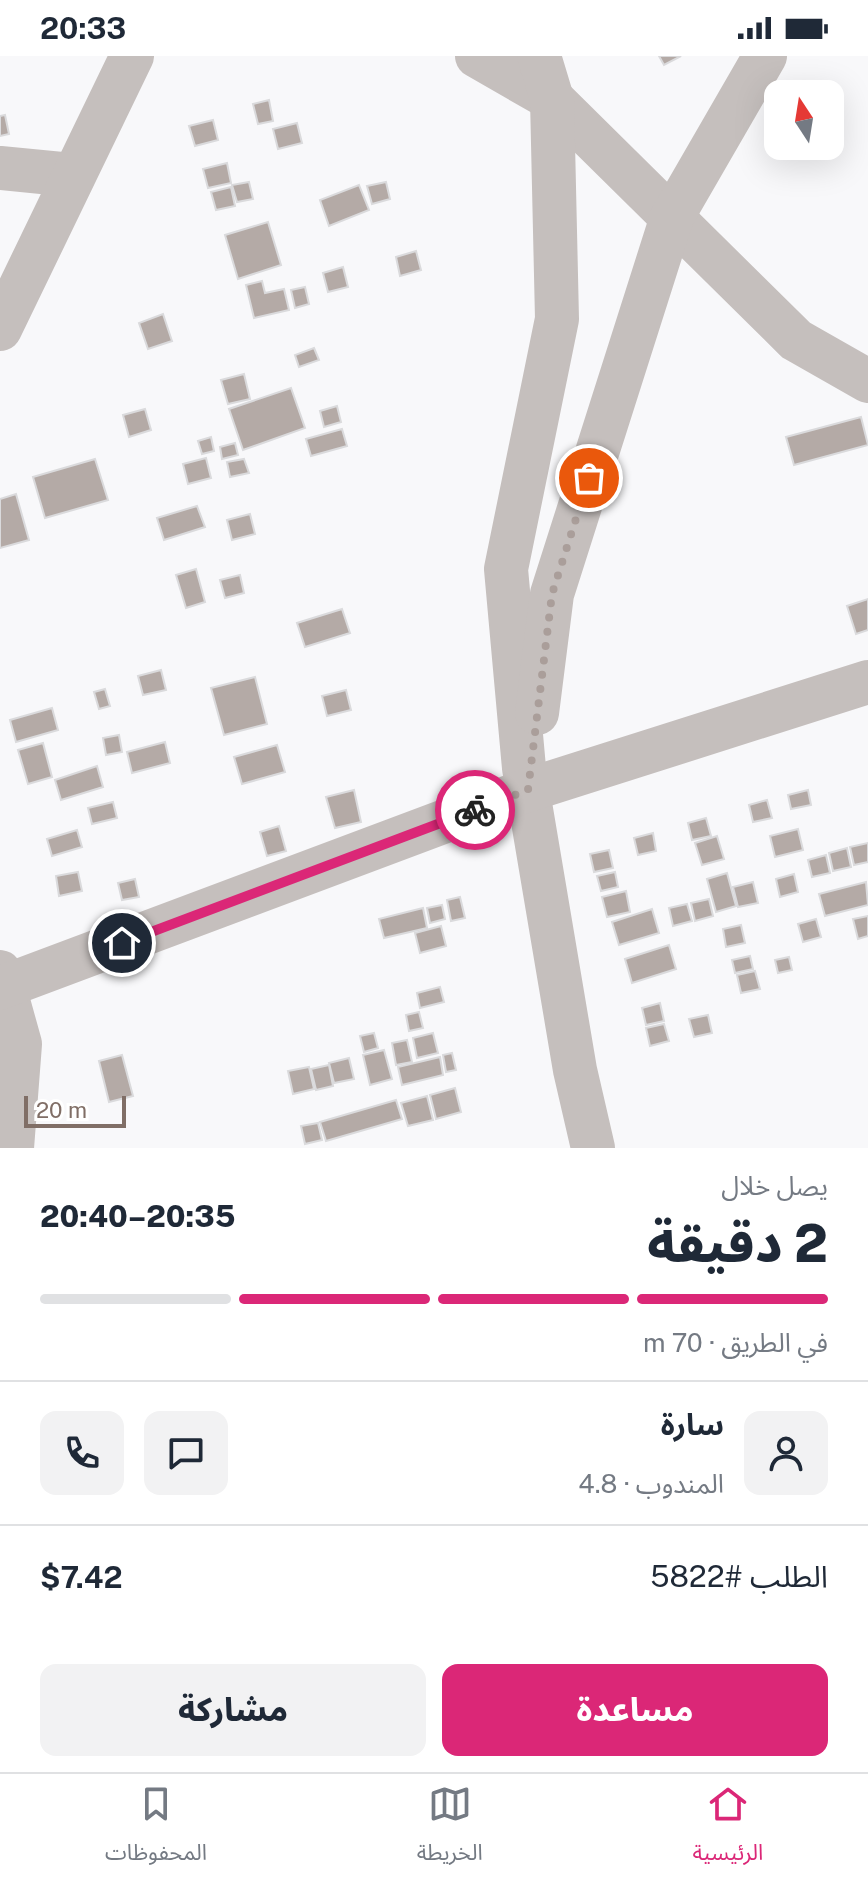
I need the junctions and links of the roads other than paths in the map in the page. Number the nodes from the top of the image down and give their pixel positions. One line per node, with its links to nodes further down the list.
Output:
1 (132, 56): 8 (street)
2 (477, 56): 6 (street)
3 (539, 56): 6 (street)
4 (563, 56): 6 (street)
5 (765, 56): 9 (street)
6 (552, 99): 9 (street); 13 (street)
7 (0, 168): 8 (street)
8 (72, 175): 10 (street)
9 (672, 217): 11 (street); 13 (street)
10 (0, 329)
11 (868, 381)
12 (868, 682): 13 (street)
13 (528, 790): 14 (street); 16 (street)
14 (2, 983): 15 (street)
15 (12, 1148)
16 (593, 1148)

